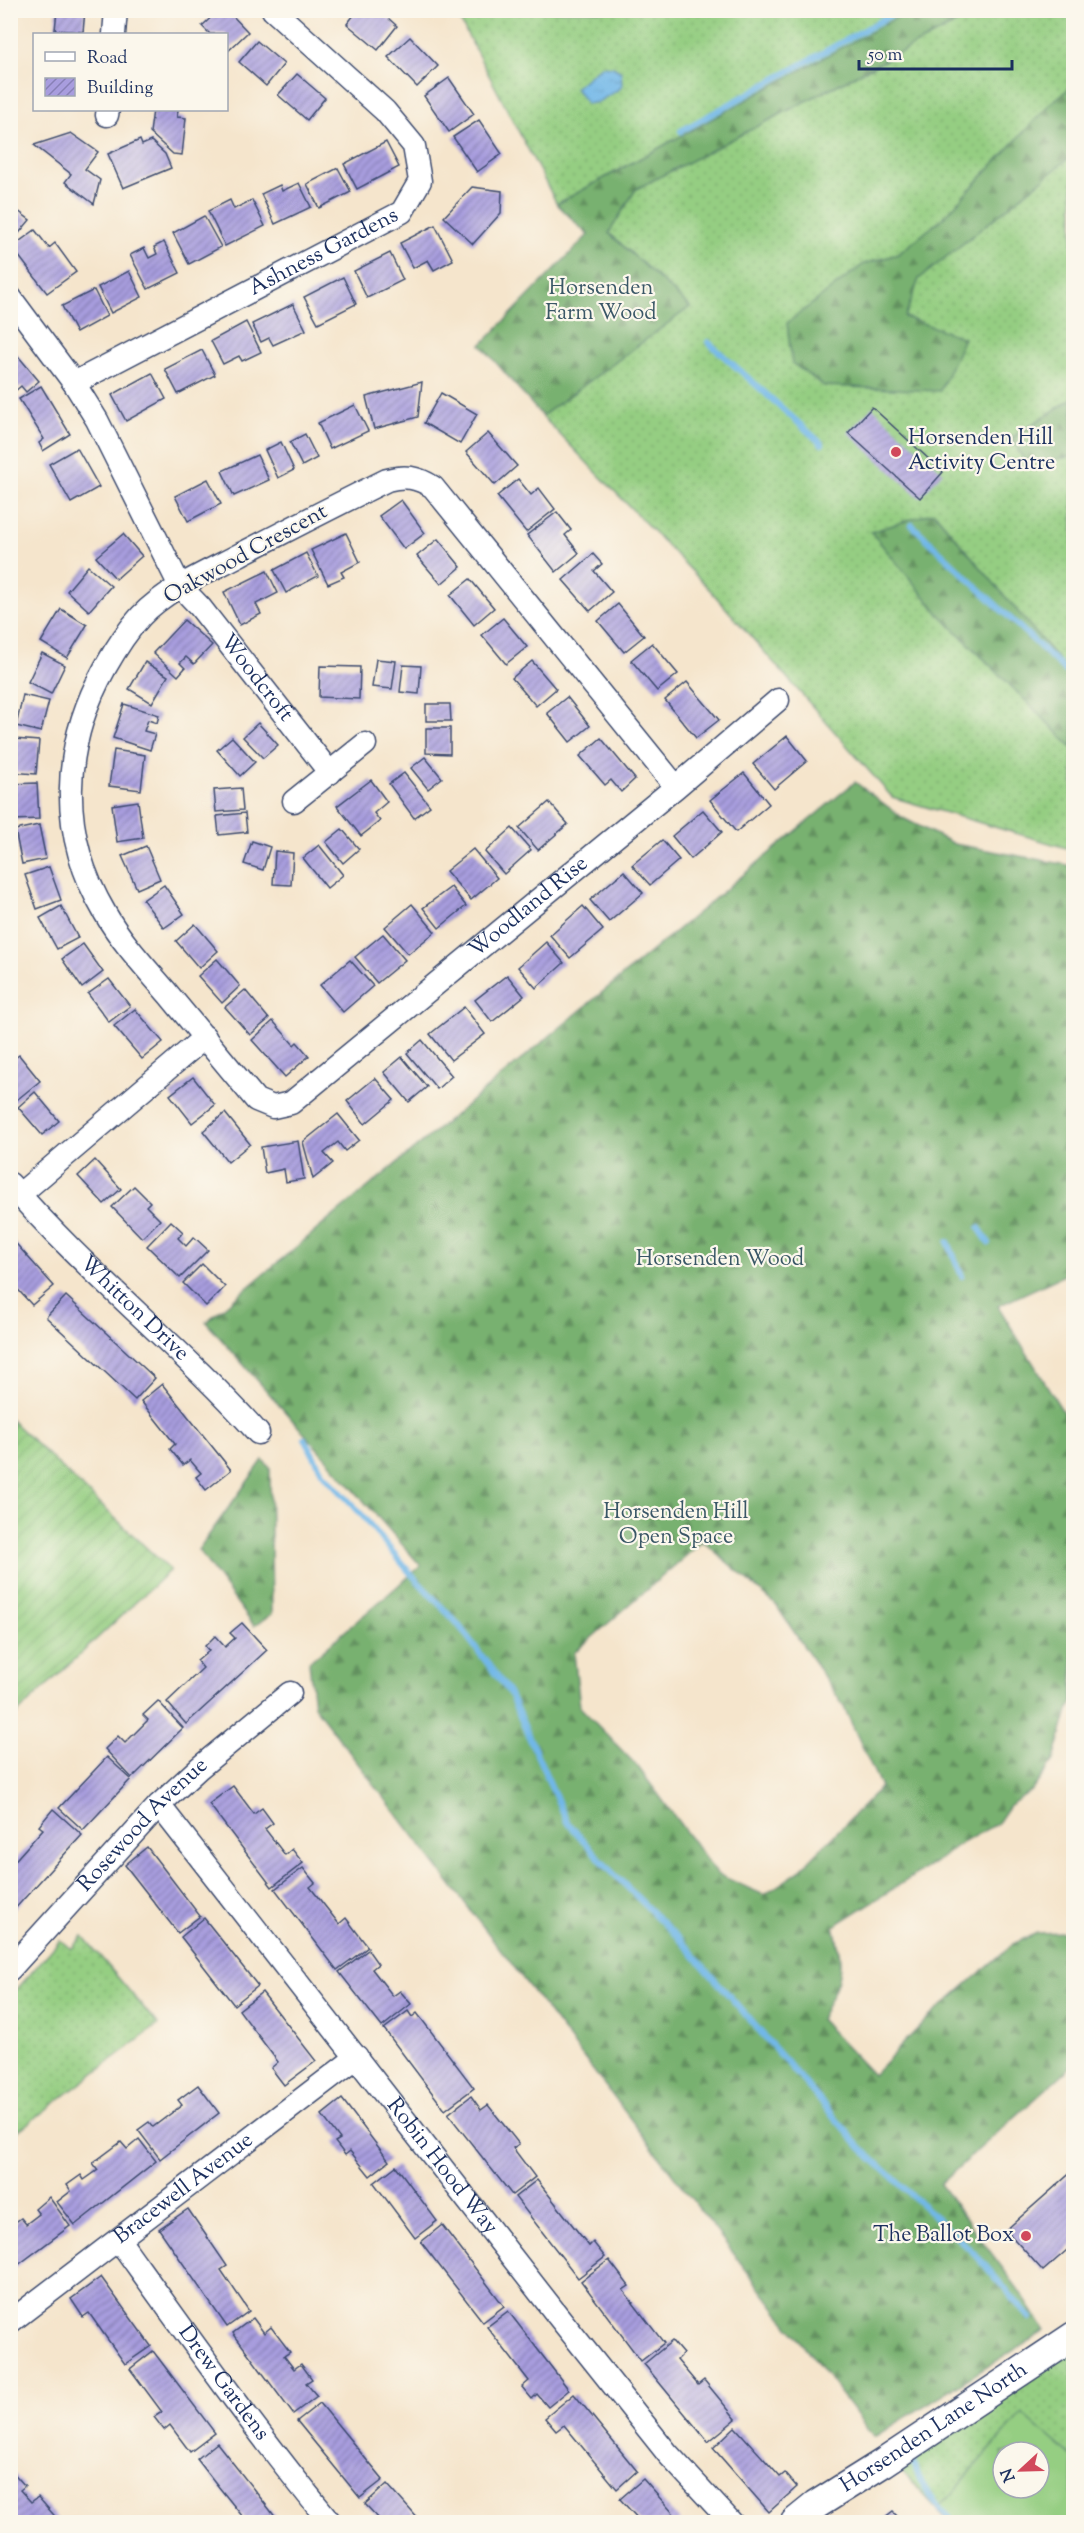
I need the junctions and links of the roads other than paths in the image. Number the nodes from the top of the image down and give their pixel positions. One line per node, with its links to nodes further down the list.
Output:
1 (116, 10): 3 (street)
2 (273, 10): 5 (street, Ashness Gardens)
3 (114, 33)
4 (10, 297): 5 (street)
5 (74, 383): 6 (street)
6 (180, 586): 9 (street, Woodcroft); 10 (street, Oakwood Crescent); 12 (street, Oakwood Crescent)
7 (778, 700): 10 (street, Woodland Rise)
8 (365, 744): 9 (street)
9 (330, 773): 11 (street)
10 (676, 787): 13 (street, Woodland Rise)
11 (294, 801)
12 (205, 1037): 13 (street, Oakwood Crescent); 14 (street)
13 (273, 1107)
14 (15, 1190): 15 (street, Whitton Drive)
15 (258, 1433)
16 (290, 1693): 17 (street, Rosewood Avenue)
17 (159, 1805): 18 (street, Rosewood Avenue); 19 (street, Robin Hood Way)
18 (10, 1969)
19 (357, 2058): 20 (street, Bracewell Avenue); 24 (street, Robin Hood Way)
20 (119, 2240): 21 (street, Bracewell Avenue); 23 (street, Drew Gardens)
21 (10, 2322)
22 (1074, 2336): 25 (street, Horsenden Lane North)
23 (330, 2523)
24 (731, 2523)
25 (795, 2523)

